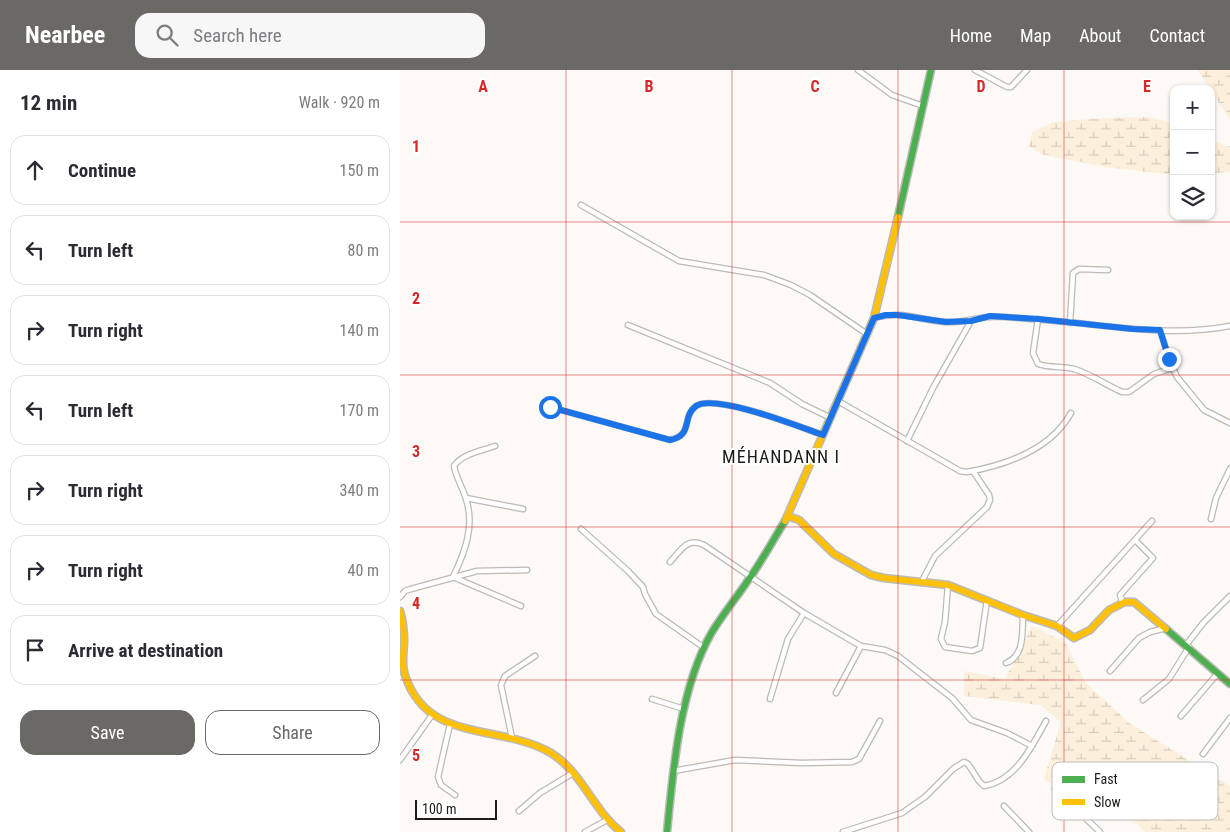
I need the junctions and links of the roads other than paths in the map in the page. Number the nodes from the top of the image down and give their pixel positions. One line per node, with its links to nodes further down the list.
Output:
1 (858, 70): 5 (street)
2 (931, 70): 5 (street)
3 (974, 70): 4 (street)
4 (1027, 70)
5 (923, 106): 8 (street)
6 (581, 206): 15 (street)
7 (1108, 270): 11 (street)
8 (874, 318): 10 (street); 15 (street)
9 (1038, 319): 10 (street); 11 (street); 16 (street)
10 (971, 321): 23 (street)
11 (1070, 323): 14 (street)
12 (628, 325): 20 (street)
13 (1230, 326): 14 (street)
14 (1160, 330): 16 (street)
15 (867, 334): 17 (street)
16 (1172, 368): 21 (street)
17 (838, 401): 20 (street); 23 (street)
18 (550, 407): 22 (street)
19 (1071, 413): 26 (street)
20 (830, 418): 22 (street)
21 (1230, 423)
22 (823, 435): 29 (street)
23 (907, 441): 26 (street)
24 (495, 446): 27 (street)
25 (1230, 469): 30 (street)
26 (973, 471): 38 (street)
27 (466, 498): 28 (street); 36 (street)
28 (523, 509)
29 (788, 516): 37 (street); 38 (street)
30 (1211, 520)
31 (1152, 521): 33 (street)
32 (581, 529): 52 (street)
33 (1135, 540): 43 (street); 48 (street)
34 (670, 562): 37 (street)
35 (527, 570): 36 (street)
36 (453, 577): 41 (street); 44 (street)
37 (750, 577): 46 (street); 52 (street)
38 (922, 582): 39 (street)
39 (948, 585): 42 (street); 42 (street)
40 (1230, 596): 51 (street)
41 (400, 597)
42 (987, 600): 47 (street)
43 (1122, 601): 48 (street); 49 (street)
44 (522, 606)
45 (400, 611): 57 (street)
46 (804, 613): 50 (street); 61 (street)
47 (1023, 615): 48 (street); 54 (street)
48 (1057, 626)
49 (1166, 628): 51 (street); 55 (street)
50 (861, 646): 59 (street); 71 (street)
51 (1188, 646): 56 (street); 62 (street)
52 (703, 647): 63 (street)
53 (535, 656): 70 (street)
54 (1006, 663)
55 (1110, 672)
56 (1218, 673): 58 (street); 65 (street)
57 (402, 675): 64 (street)
58 (1230, 684)
59 (836, 693)
60 (652, 699): 63 (street)
61 (770, 699)
62 (1142, 700)
63 (684, 709): 74 (street)
64 (432, 715): 69 (street); 73 (street)
65 (1181, 716)
66 (1230, 718): 72 (street)
67 (880, 721): 74 (street)
68 (1046, 721): 71 (street)
69 (450, 724): 70 (street); 76 (street)
70 (512, 738): 75 (street)
71 (1032, 746): 84 (street)
72 (1203, 754)
73 (400, 760)
74 (673, 771): 83 (street)
75 (573, 773): 78 (street); 79 (street)
76 (455, 795)
77 (1004, 806): 85 (street)
78 (519, 811)
79 (607, 820): 81 (street); 82 (street)
80 (1089, 820): 86 (street)
81 (585, 832)
82 (622, 832)
83 (667, 832)
84 (843, 832)
85 (1029, 832)
86 (1100, 832)

